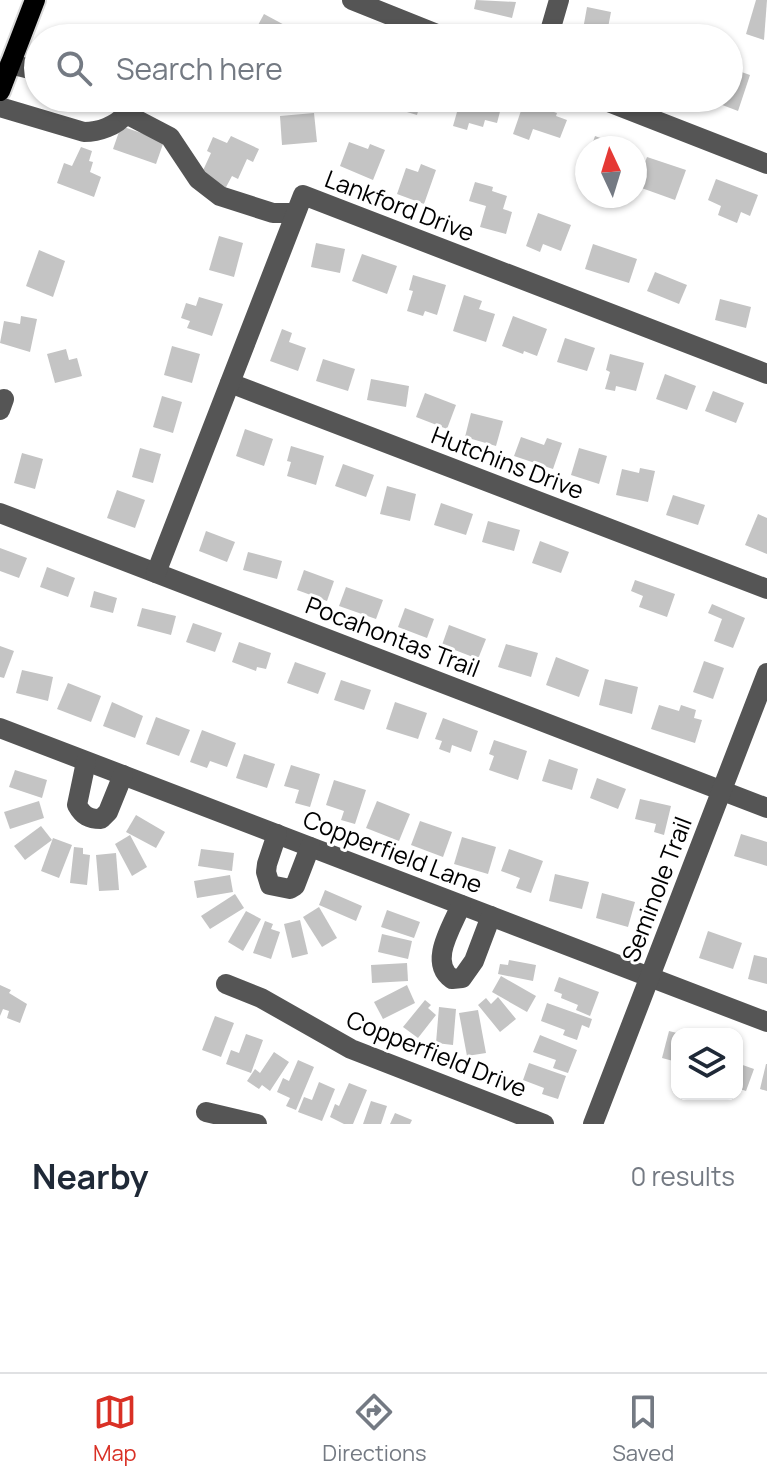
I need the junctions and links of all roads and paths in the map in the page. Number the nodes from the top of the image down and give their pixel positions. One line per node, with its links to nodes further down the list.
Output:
1 (35, 0): 4 (main road)
2 (352, 0): 5 (street)
3 (559, 0): 6 (street)
4 (26, 24)
5 (412, 24)
6 (552, 24)
7 (24, 28): 8 (main road)
8 (10, 64): 9 (street); 10 (main road)
9 (24, 68)
10 (0, 91)
11 (0, 107): 12 (street)
12 (119, 112)
13 (131, 112): 16 (street)
14 (634, 112): 15 (street)
15 (767, 164)
16 (295, 213): 17 (street, Lankford Drive); 18 (street, Lankford Drive)
17 (767, 374)
18 (230, 383): 20 (street, Lankford Drive); 21 (street, Hutchins Drive)
19 (0, 513): 20 (street, Pocahontas Trail)
20 (156, 573): 26 (street, Pocahontas Trail)
21 (767, 589)
22 (767, 673): 26 (street, Seminole Trail)
23 (0, 728): 24 (street, Copperfield Lane)
24 (86, 762): 25 (street, Copperfield Lane); 25 (street)
25 (123, 775): 28 (street, Copperfield Lane)
26 (721, 791): 27 (street, Pocahontas Trail); 32 (street, Seminole Trail)
27 (767, 808)
28 (277, 834): 29 (street, Copperfield Lane); 29 (street)
29 (310, 847): 30 (street, Copperfield Lane)
30 (461, 905): 31 (street, Copperfield Lane); 31 (street)
31 (491, 916): 32 (street, Copperfield Lane)
32 (650, 978): 34 (street, Copperfield Lane); 38 (street, Seminole Trail)
33 (226, 984): 37 (street, Copperfield Drive)
34 (767, 1022)
35 (206, 1112): 36 (street)
36 (257, 1124)
37 (544, 1124)
38 (593, 1124)

